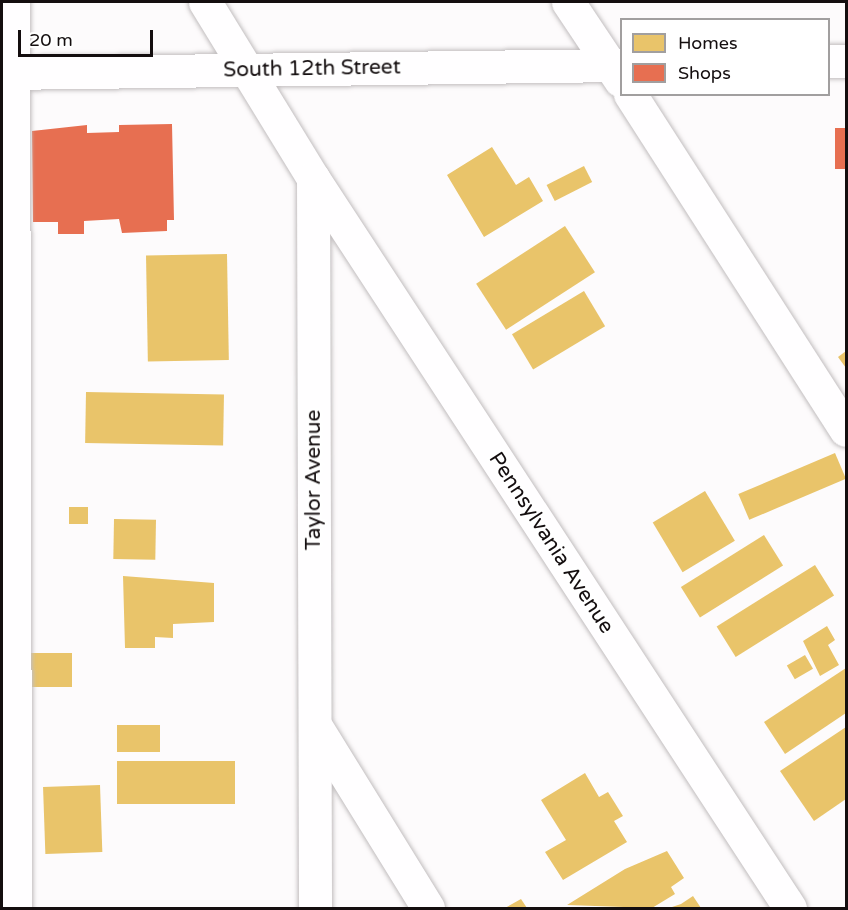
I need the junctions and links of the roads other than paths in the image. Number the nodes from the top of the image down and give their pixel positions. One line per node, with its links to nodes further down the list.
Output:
1 (13, 2): 8 (street)
2 (205, 2): 6 (street)
3 (568, 2): 7 (street)
4 (830, 61): 5 (street)
5 (846, 61)
6 (249, 70): 7 (street, South 12th Street); 8 (street, South 12th Street); 10 (street)
7 (618, 71)
8 (8, 73): 13 (street)
9 (631, 96): 11 (street)
10 (313, 178): 12 (street, Taylor Avenue); 16 (street, Pennsylvania Avenue)
11 (846, 430)
12 (315, 725): 14 (street, Taylor Avenue); 15 (street)
13 (15, 909)
14 (315, 909)
15 (428, 909)
16 (789, 909)

